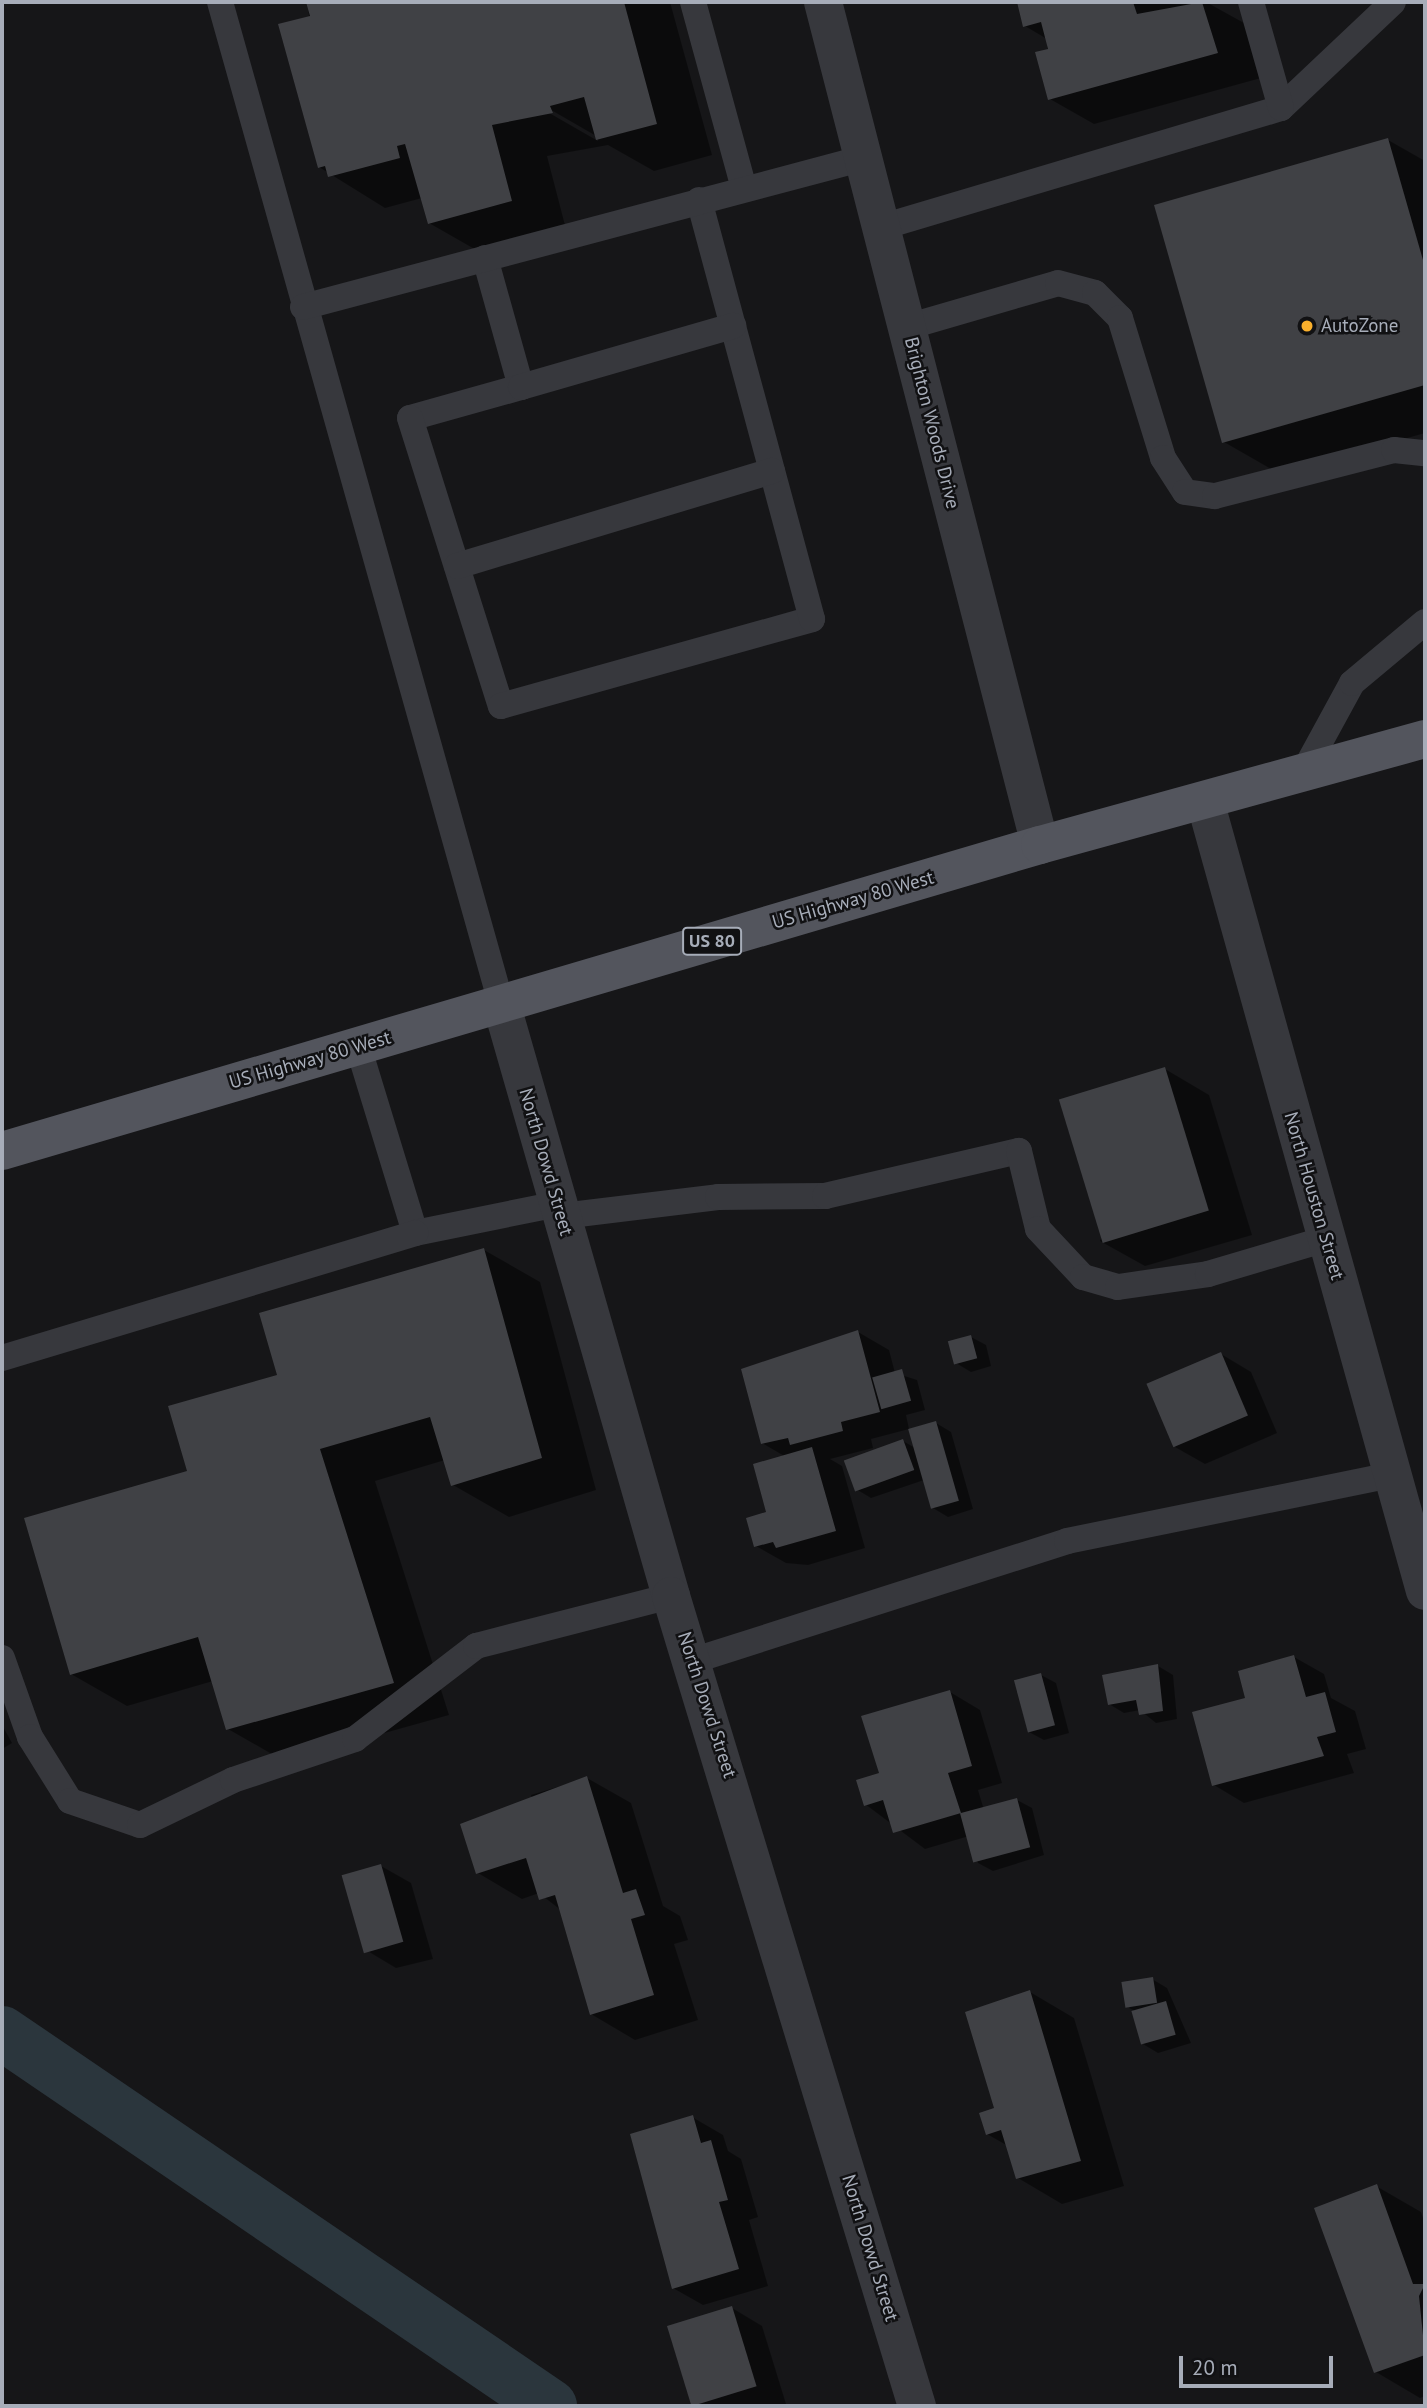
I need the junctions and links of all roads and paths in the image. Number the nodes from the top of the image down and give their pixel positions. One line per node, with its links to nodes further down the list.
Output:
1 (220, 2): 12 (lane)
2 (693, 2): 8 (lane)
3 (823, 2): 7 (street, Brighton Woods Drive)
4 (1251, 2): 6 (lane)
5 (1392, 2): 6 (lane)
6 (1282, 108): 10 (lane)
7 (864, 158): 8 (lane); 10 (street, Brighton Woods Drive)
8 (744, 188): 9 (lane)
9 (699, 201): 11 (lane); 13 (lane)
10 (882, 227): 14 (street, Brighton Woods Drive)
11 (485, 258): 12 (lane); 15 (lane)
12 (303, 307): 24 (lane)
13 (733, 326): 15 (lane); 17 (lane)
14 (907, 327): 16 (lane); 23 (street, Brighton Woods Drive)
15 (521, 387): 18 (lane)
16 (1425, 453)
17 (772, 471): 18 (lane); 18 (lane)
18 (457, 566)
19 (1425, 622): 21 (lane)
20 (1425, 739): 21 (main road, US Highway 80 West / US 80)
21 (1303, 773): 22 (main road, US Highway 80 West / US 80)
22 (1205, 801): 23 (main road, US Highway 80 West / US 80); 29 (street, North Houston Street)
23 (1040, 845): 24 (main road, US Highway 80 West / US 80)
24 (501, 1003): 25 (main road, US Highway 80 West / US 80); 27 (street, North Dowd Street)
25 (358, 1045): 26 (main road, US Highway 80 West / US 80); 28 (lane)
26 (2, 1151)
27 (560, 1210): 28 (lane); 29 (lane); 33 (street, North Dowd Street)
28 (415, 1233): 30 (lane)
29 (1326, 1239): 31 (street, North Houston Street)
30 (2, 1358)
31 (1392, 1475): 32 (street, North Houston Street); 35 (lane)
32 (1425, 1591)
33 (671, 1596): 34 (lane); 35 (street, North Dowd Street)
34 (2, 1658)
35 (692, 1661): 36 (street, North Dowd Street)
36 (917, 2406)

